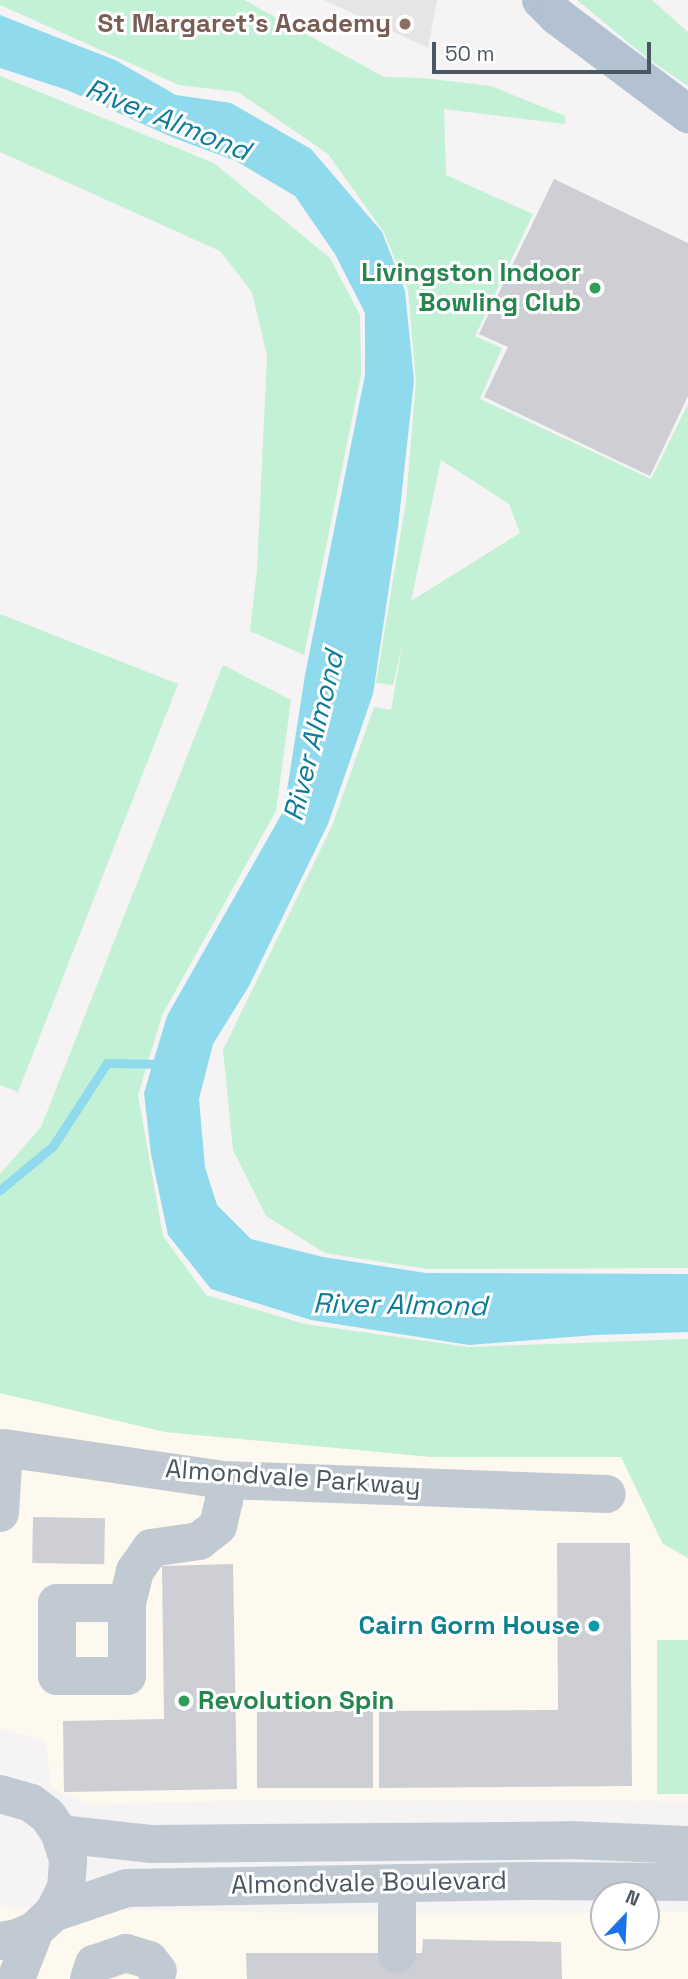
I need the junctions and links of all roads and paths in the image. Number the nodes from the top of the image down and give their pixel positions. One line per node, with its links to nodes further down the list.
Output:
1 (541, 0): 2 (main road)
2 (688, 114)
3 (2, 1448): 4 (street, Almondvale Parkway); 6 (street, Almondvale Parkway)
4 (224, 1480): 5 (street, Almondvale Parkway); 7 (street)
5 (607, 1494)
6 (0, 1513)
7 (127, 1603)
8 (4, 1784): 9 (street)
9 (60, 1834): 10 (street, Almondvale Boulevard); 13 (street)
10 (688, 1845)
11 (688, 1882): 12 (street, Almondvale Boulevard)
12 (397, 1883): 13 (street, Almondvale Boulevard); 14 (street)
13 (29, 1928): 16 (street)
14 (397, 1954)
15 (152, 1976): 17 (street)
16 (16, 1979)
17 (89, 1979)

